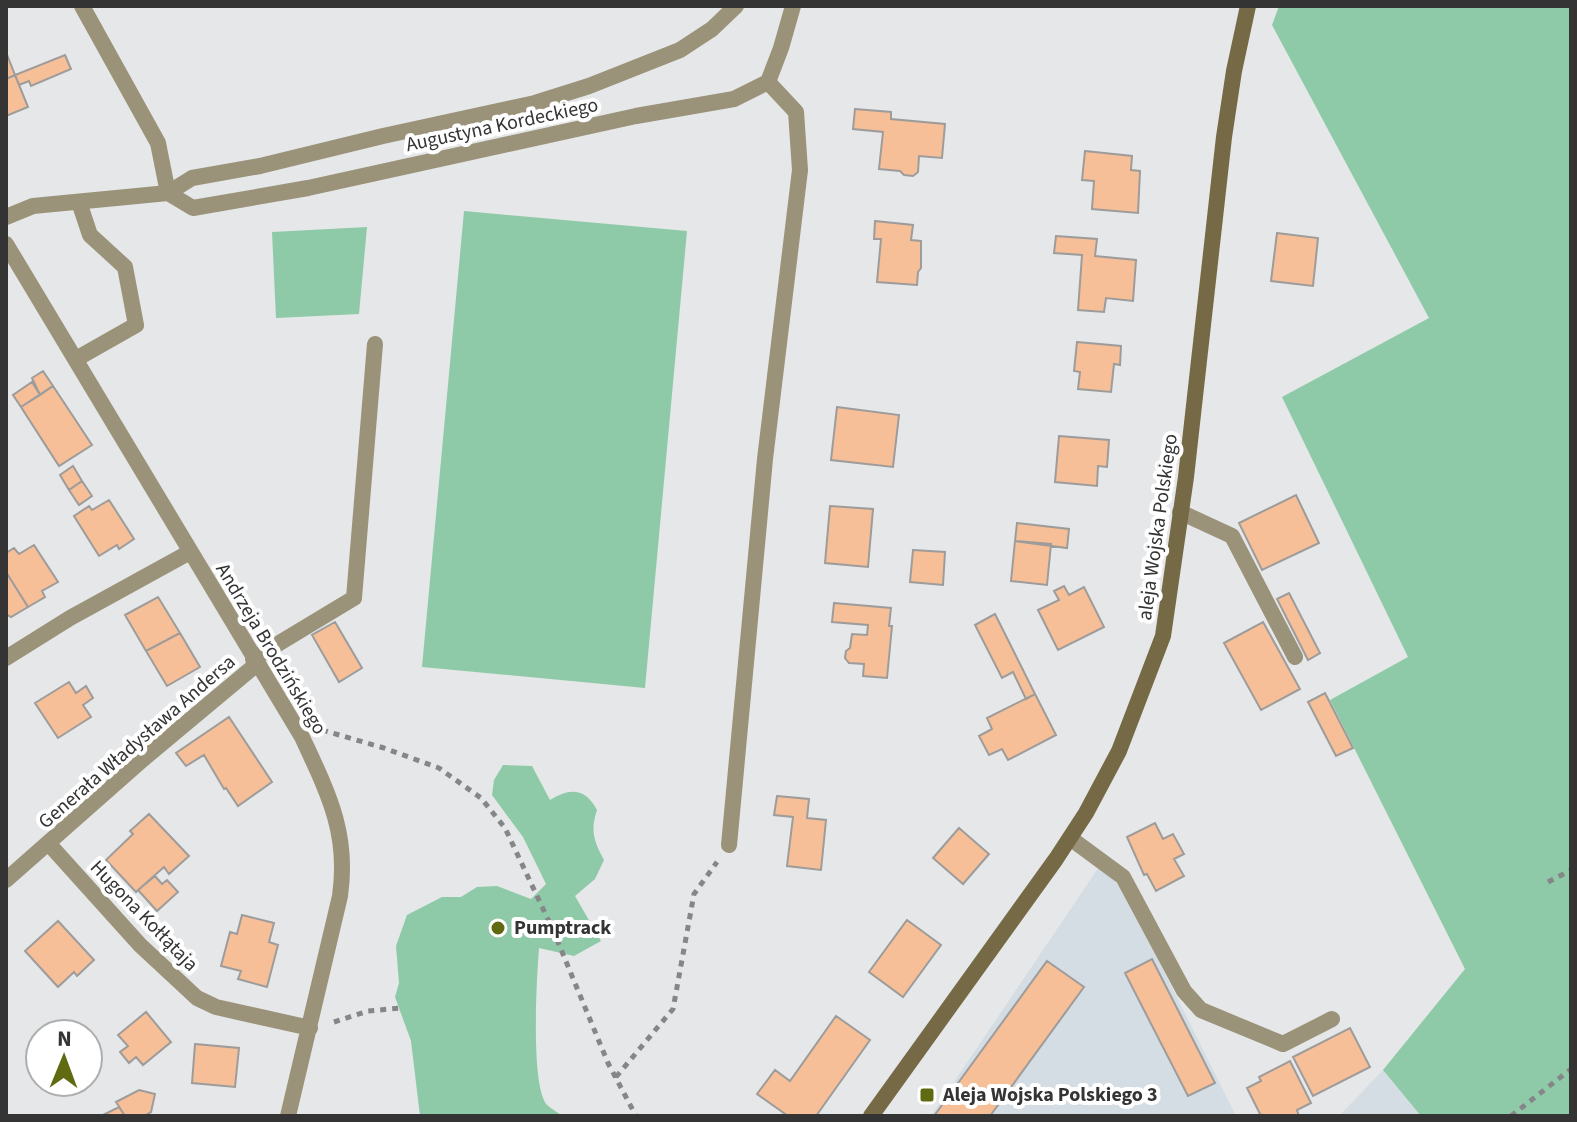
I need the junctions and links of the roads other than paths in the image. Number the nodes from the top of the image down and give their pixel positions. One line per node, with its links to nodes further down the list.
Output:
1 (82, 6): 6 (street)
2 (736, 6): 6 (street, Augustyna Kordeckiego)
3 (793, 6): 5 (street)
4 (1248, 6): 12 (street, aleja Wojska Polskiego)
5 (768, 82): 6 (street, Augustyna Kordeckiego); 19 (street)
6 (168, 193): 7 (street, Augustyna Kordeckiego)
7 (79, 202): 8 (street, Augustyna Kordeckiego); 11 (street)
8 (6, 217)
9 (6, 244): 11 (street, Andrzeja Brodzińskiego)
10 (375, 344): 16 (street, Generała Władysława Andersa)
11 (76, 359): 13 (street, Andrzeja Brodzińskiego)
12 (1180, 512): 14 (street); 17 (street, aleja Wojska Polskiego)
13 (190, 552): 15 (street); 16 (street, Andrzeja Brodzińskiego)
14 (1295, 657)
15 (6, 658)
16 (255, 662): 18 (street, Generała Władysława Andersa); 22 (street, Andrzeja Brodzińskiego)
17 (1070, 838): 21 (street); 24 (street, aleja Wojska Polskiego)
18 (49, 844): 20 (street, Generała Władysława Andersa); 22 (street, Hugona Kołłątaja)
19 (729, 845)
20 (6, 880)
21 (1332, 1019)
22 (310, 1028): 23 (street, Andrzeja Brodzińskiego)
23 (288, 1116)
24 (871, 1116)

